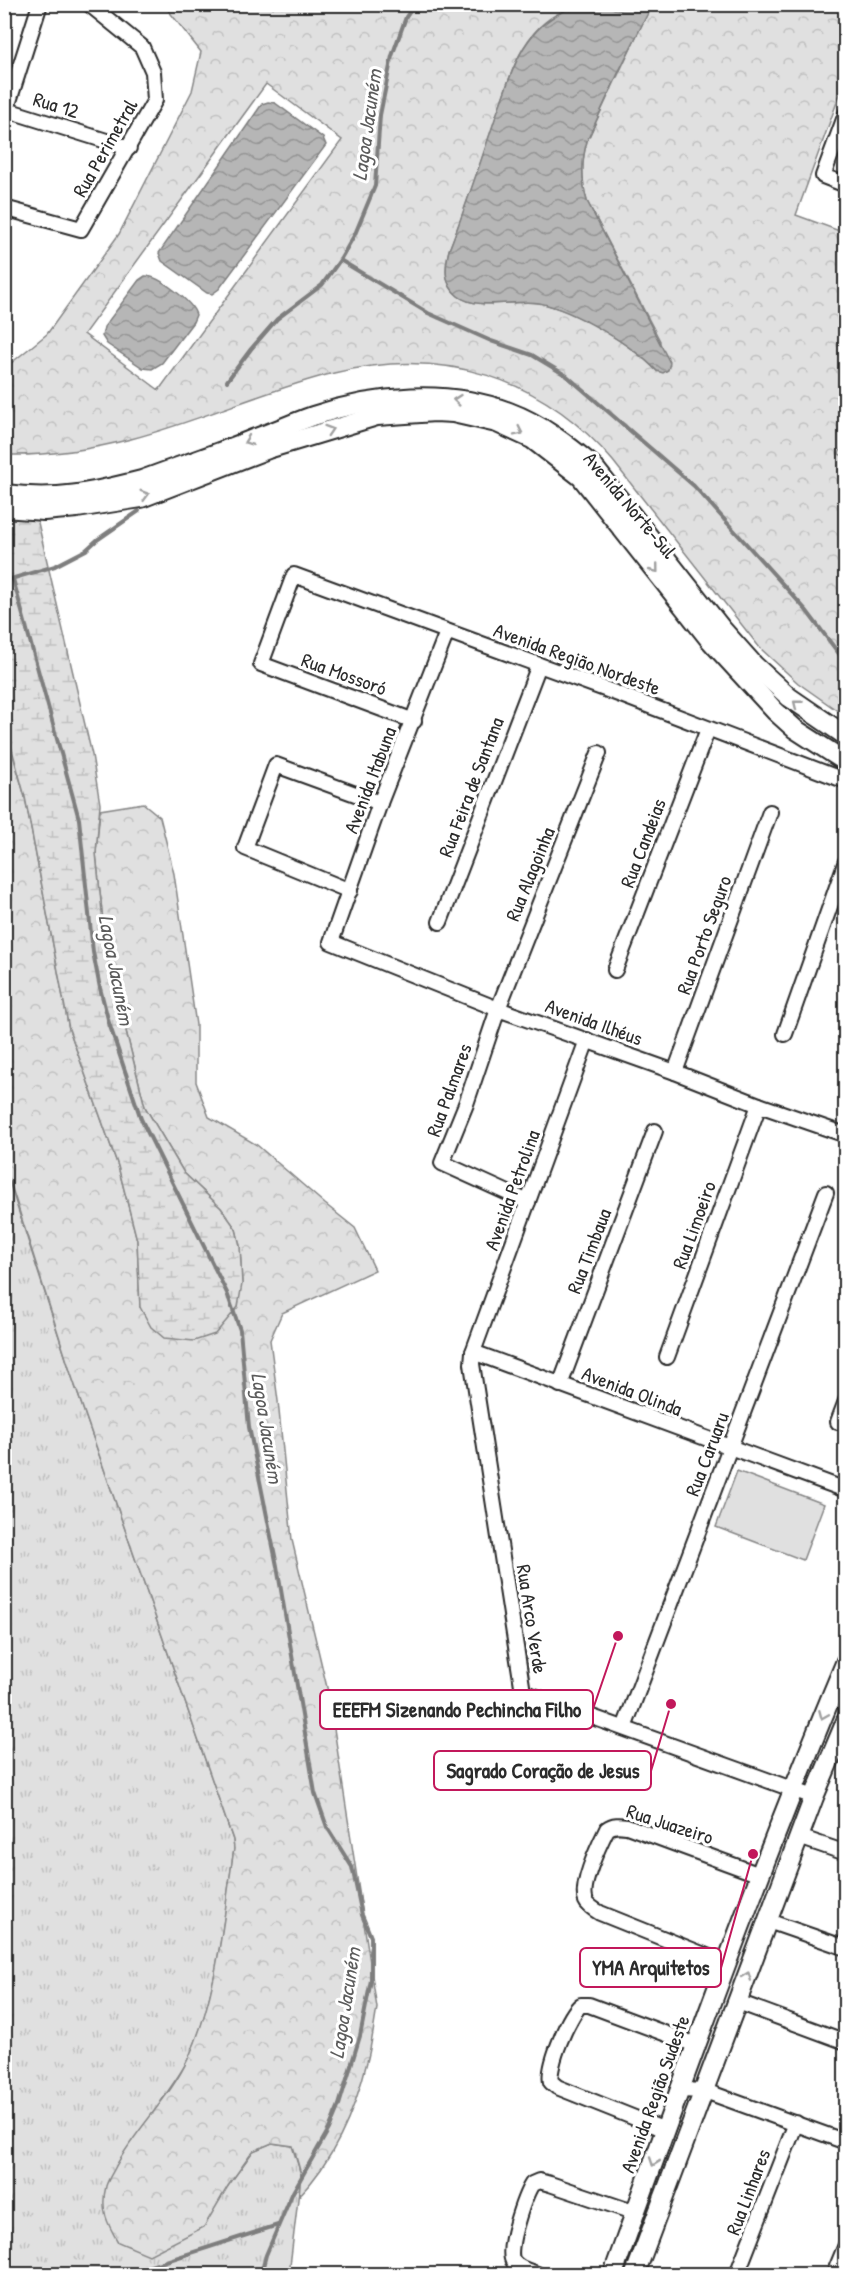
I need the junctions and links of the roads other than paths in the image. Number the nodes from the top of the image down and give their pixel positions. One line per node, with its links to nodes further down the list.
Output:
1 (39, 4): 3 (street)
2 (89, 4): 5 (street, Rua Perimetral)
3 (6, 114): 5 (street, Rua 12)
4 (846, 114): 6 (street)
5 (129, 148): 7 (street, Rua Perimetral)
6 (846, 184)
7 (4, 208)
8 (4, 494): 15 (main road, Avenida Norte-Sul, one-way to 8)
9 (4, 508): 17 (main road, Avenida Norte-Sul, one-way to 17)
10 (447, 632): 11 (street, Avenida Região Nordeste); 12 (street, Avenida Região Nordeste); 13 (street, Avenida Itabuna)
11 (261, 664): 13 (street, Rua Mossoró)
12 (539, 665): 14 (street, Avenida Região Nordeste); 23 (street, Rua Feira de Santana)
13 (414, 721): 19 (street, Avenida Itabuna)
14 (708, 729): 18 (street, Avenida Região Nordeste); 25 (street, Rua Candeias)
15 (846, 736)
16 (599, 753): 26 (street, Rua Alagoinha)
17 (846, 762)
18 (846, 781)
19 (380, 803): 22 (street, Avenida Itabuna); 22 (street)
20 (770, 812): 29 (street, Rua Porto Seguro)
21 (846, 861): 27 (street)
22 (350, 891): 24 (street, Avenida Itabuna)
23 (440, 922)
24 (331, 942): 26 (street, Avenida Ilhéus)
25 (615, 970)
26 (498, 1009): 28 (street, Avenida Ilhéus); 34 (street, Rua Palmares)
27 (784, 1034)
28 (586, 1040): 29 (street, Avenida Ilhéus); 34 (street, Avenida Petrolina)
29 (675, 1072): 30 (street, Avenida Ilhéus)
30 (759, 1105): 32 (street, Avenida Ilhéus); 36 (street, Rua Limoeiro)
31 (656, 1131): 37 (street, Rua Timbaua)
32 (846, 1135)
33 (826, 1193): 40 (street, Rua Caruaru)
34 (528, 1202): 35 (street, Avenida Petrolina)
35 (473, 1352): 37 (street, Avenida Olinda); 44 (street, Rua Arco Verde)
36 (667, 1357)
37 (560, 1385): 40 (street, Avenida Olinda)
38 (846, 1401): 39 (street)
39 (838, 1422)
40 (730, 1448): 41 (street, Avenida Olinda); 44 (street, Rua Caruaru)
41 (846, 1490)
42 (846, 1661): 46 (main road, Avenida Região Sudeste, one-way to 46)
43 (846, 1721): 45 (main road)
44 (624, 1728): 46 (street, Rua Arco Verde)
45 (840, 1750): 47 (main road)
46 (792, 1790): 47 (street, Rua Arco Verde); 50 (main road, Avenida Região Sudeste)
47 (814, 1797): 48 (main road)
48 (799, 1837): 49 (street); 51 (main road)
49 (846, 1853)
50 (760, 1875): 53 (main road, Avenida Região Sudeste); 53 (street, Rua Juazeiro)
51 (768, 1921): 52 (street); 54 (main road, one-way to 51)
52 (846, 1948)
53 (727, 1964): 56 (main road, Avenida Região Sudeste)
54 (738, 2002): 55 (street); 58 (main road)
55 (846, 2042)
56 (696, 2045): 57 (main road, Avenida Região Sudeste); 60 (street)
57 (680, 2090): 58 (street); 60 (main road, Avenida Região Sudeste)
58 (705, 2091): 59 (street); 63 (main road)
59 (796, 2123): 61 (street); 68 (street, Rua Linhares)
60 (664, 2130): 62 (main road, Avenida Região Sudeste, one-way to 62)
61 (846, 2142)
62 (633, 2221): 63 (main road); 65 (street); 66 (main road, Avenida Região Sudeste)
63 (649, 2238): 67 (main road)
64 (846, 2245): 69 (street)
65 (537, 2274)
66 (613, 2274)
67 (635, 2274)
68 (738, 2274)
69 (834, 2274)

